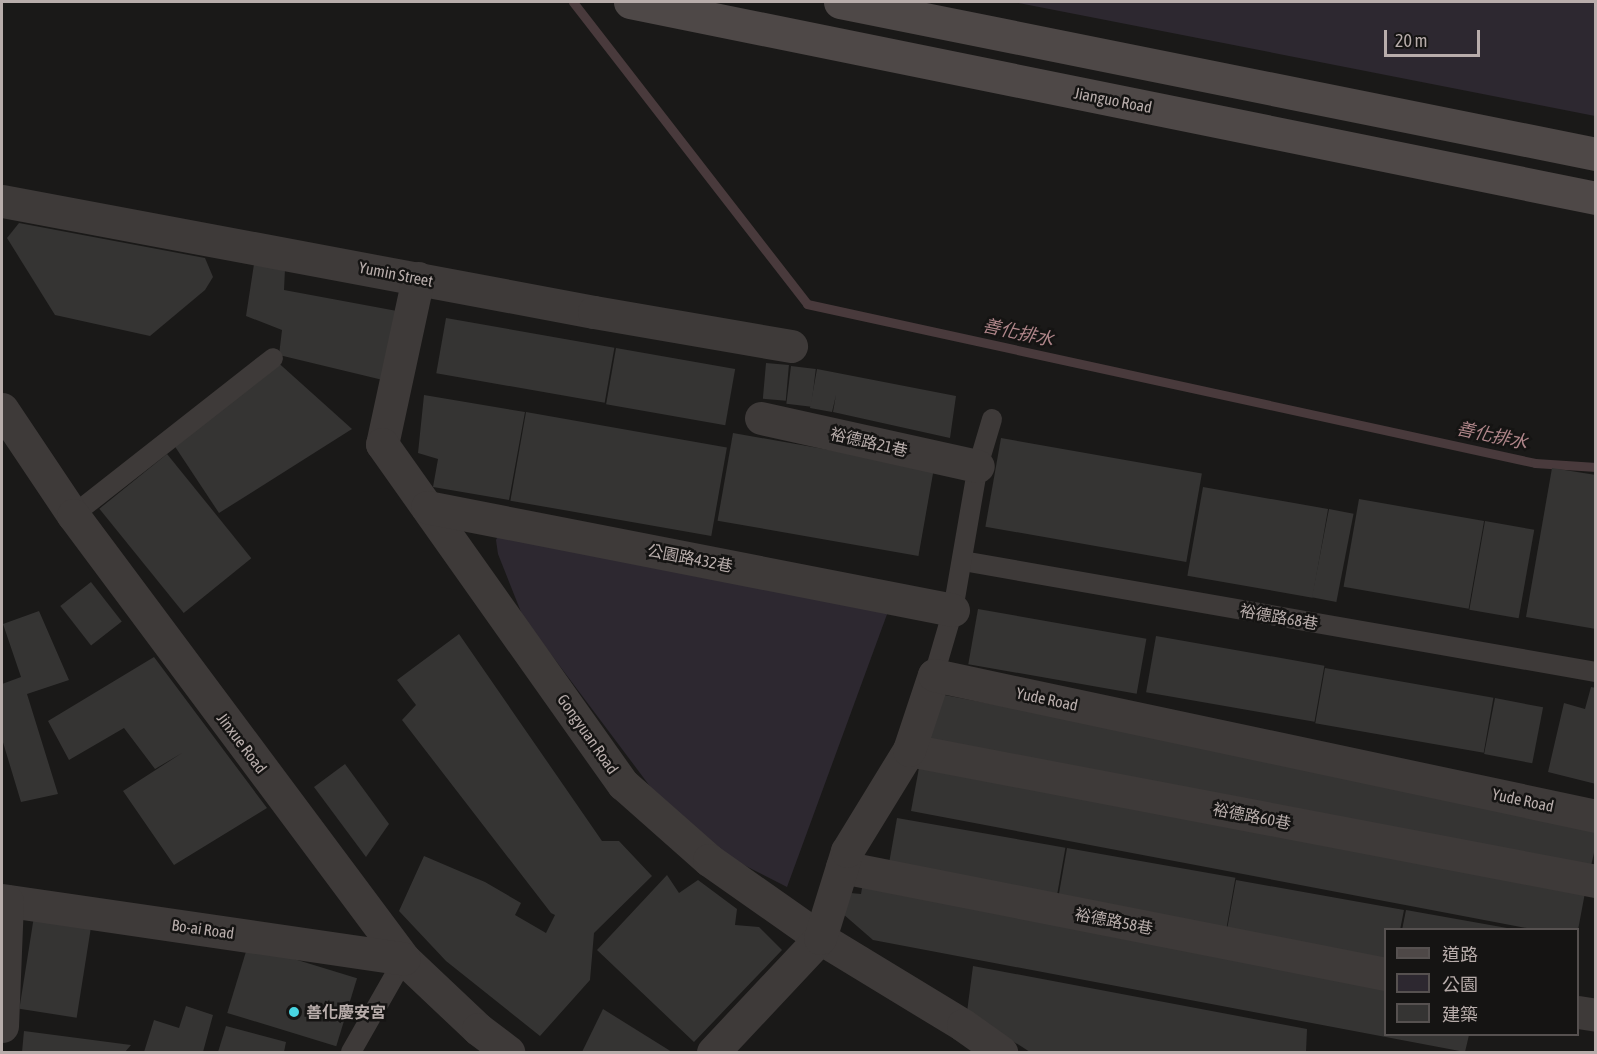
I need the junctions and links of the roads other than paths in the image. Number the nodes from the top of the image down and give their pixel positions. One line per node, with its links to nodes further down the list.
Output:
1 (630, 2): 4 (street, Jianguo Road)
2 (840, 2): 3 (street)
3 (1596, 154)
4 (1596, 198)
5 (2, 201): 6 (street, Yumin Street)
6 (418, 278): 7 (street, Yumin Street); 13 (street, Gongyuan Road)
7 (791, 346)
8 (273, 358): 14 (lane)
9 (2, 409): 14 (street, Jinxue Road)
10 (761, 418): 12 (street, 裕德路21巷)
11 (992, 419): 12 (lane)
12 (978, 466): 15 (lane)
13 (427, 507): 16 (street, 公園路432巷); 24 (street, Gongyuan Road)
14 (73, 515): 25 (street, Jinxue Road)
15 (963, 561): 16 (lane); 17 (lane, 裕德路68巷)
16 (953, 610): 18 (lane)
17 (1596, 672)
18 (934, 675): 19 (street); 20 (street, Yude Road)
19 (909, 750): 21 (street); 22 (street, 裕德路60巷)
20 (1596, 816)
21 (842, 867): 24 (street); 26 (street, 裕德路58巷)
22 (1596, 881)
23 (4, 900): 25 (street, Bo-ai Road); 29 (street)
24 (820, 938): 32 (street); 33 (street, Gongyuan Road)
25 (404, 959): 30 (lane); 31 (street, Jinxue Road)
26 (1384, 974)
27 (1579, 1012): 28 (street)
28 (1596, 1015)
29 (2, 1026)
30 (351, 1053)
31 (508, 1053)
32 (713, 1053)
33 (1001, 1053)

